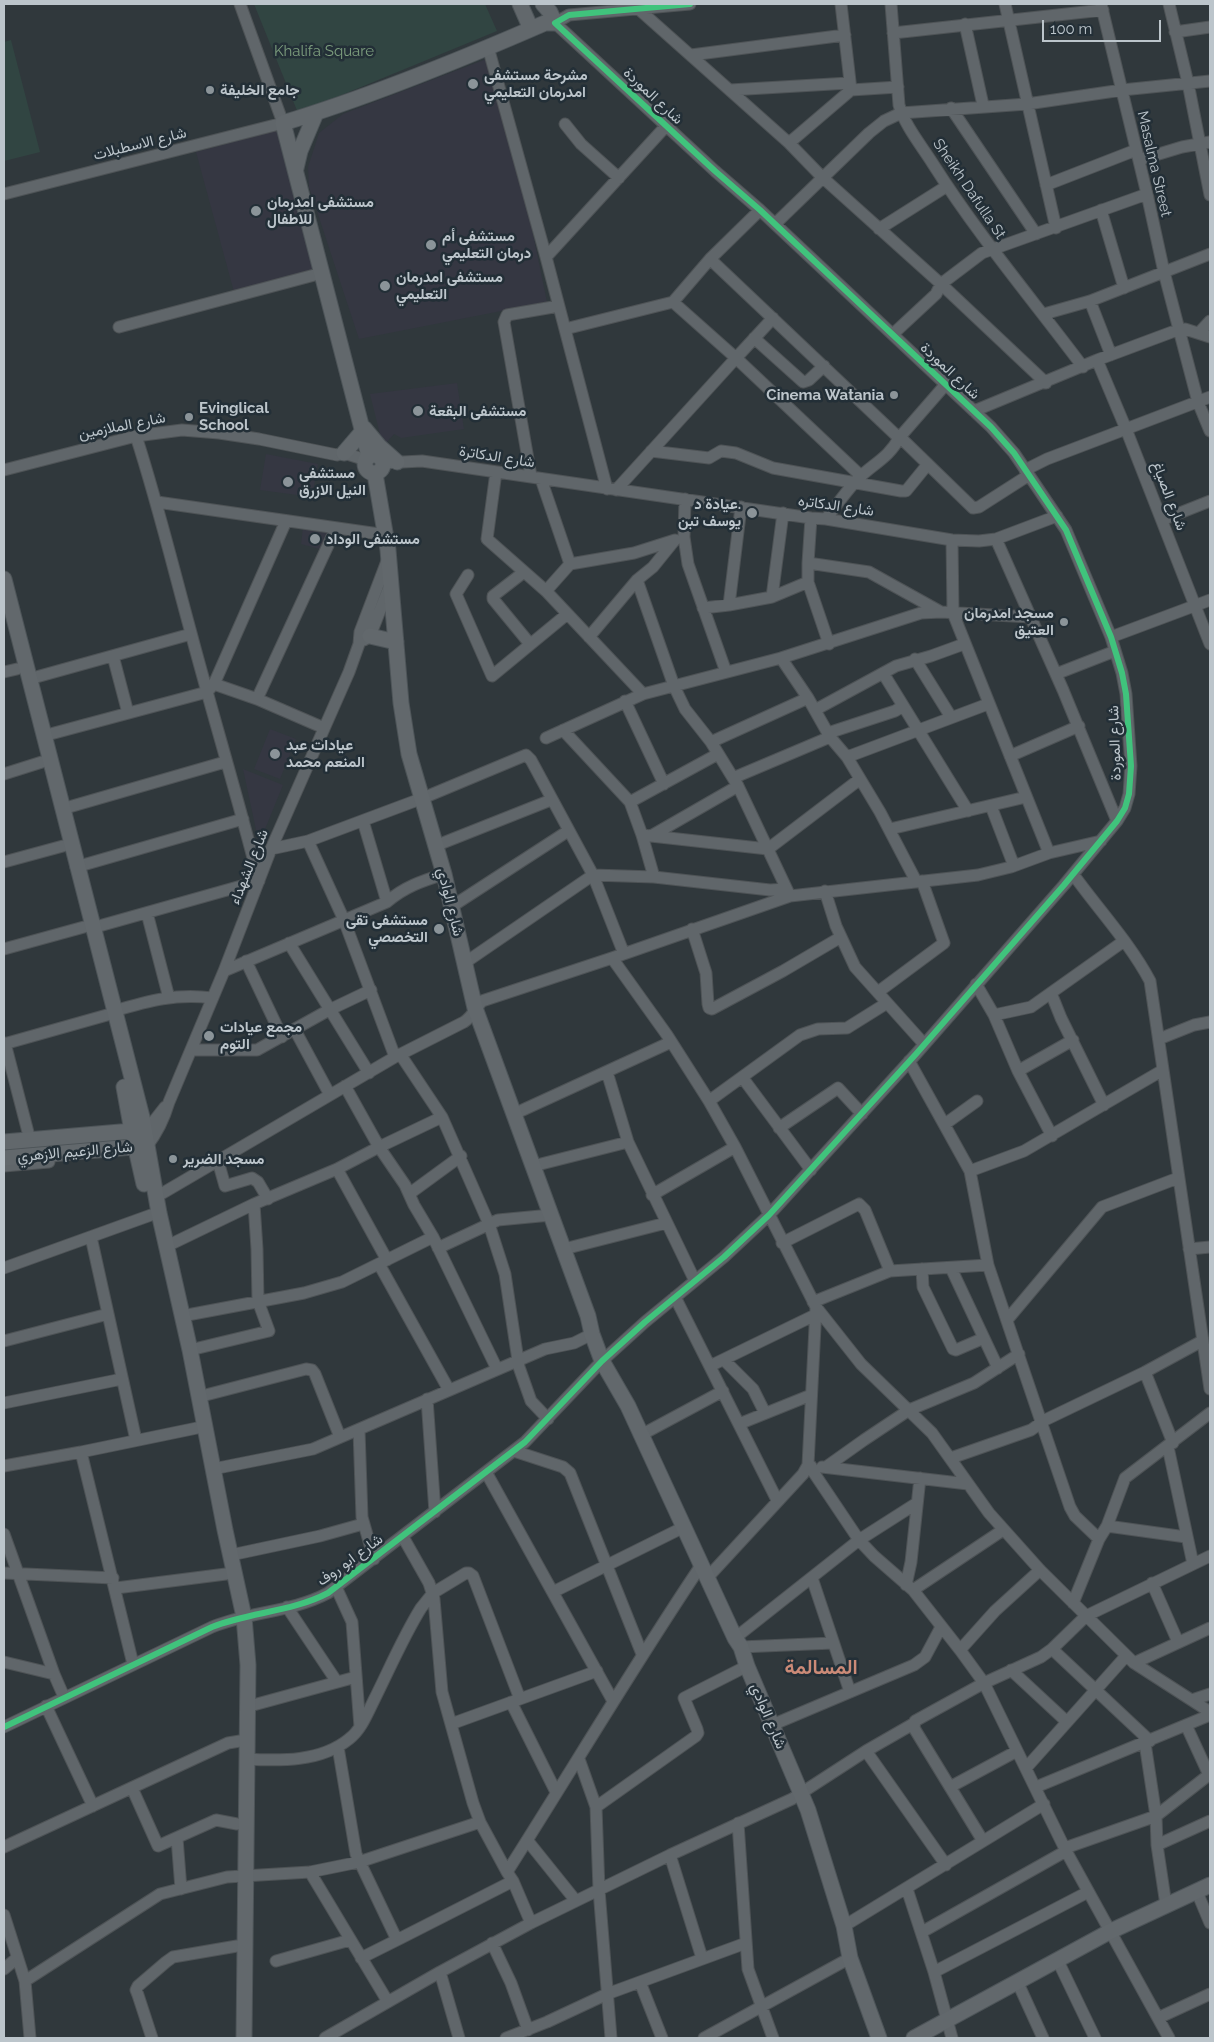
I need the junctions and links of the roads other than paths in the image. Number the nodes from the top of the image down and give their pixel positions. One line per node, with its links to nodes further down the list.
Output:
1 (240, 4): 32 (street)
2 (520, 4): 15 (main road)
3 (543, 4): 12 (main road)
4 (685, 4): 9 (street)
5 (841, 4): 18 (street)
6 (891, 4): 17 (street, Sheikh Dafulla St)
7 (1005, 4): 11 (street)
8 (1169, 4): 16 (street)
9 (635, 6): 12 (street); 20 (street)
10 (1102, 7): 11 (street); 26 (street, Masalma Street)
11 (1009, 21): 13 (street); 27 (street)
12 (555, 23): 15 (main road); 34 (street, شارع الموردة)
13 (965, 24): 17 (street); 28 (street)
14 (1210, 28): 16 (street)
15 (531, 29): 19 (main road)
16 (1175, 32): 22 (street)
17 (893, 33): 24 (street, Sheikh Dafulla St)
18 (845, 35): 20 (street); 23 (street)
19 (488, 47): 31 (main road); 54 (street)
20 (691, 55): 25 (street)
21 (1210, 81): 22 (street)
22 (1188, 83): 26 (street); 36 (street)
23 (850, 86): 24 (street); 25 (street); 35 (street)
24 (898, 87): 30 (street, Sheikh Dafulla St)
25 (730, 90): 35 (street)
26 (1122, 90): 27 (street); 37 (street, Masalma Street)
27 (1027, 104): 28 (street); 41 (street)
28 (983, 105): 29 (street)
29 (951, 108): 30 (street); 51 (street)
30 (901, 112): 39 (street); 42 (street, Sheikh Dafulla St)
31 (316, 113): 32 (main road); 38 (main road)
32 (283, 123): 38 (main road, شارع الوادي); 43 (street, شارع الاسطبلات)
33 (565, 124): 40 (street)
34 (666, 126): 40 (street); 46 (street, شارع الموردة)
35 (789, 143): 39 (street)
36 (1205, 143): 37 (street); 45 (street)
37 (1138, 155): 41 (street); 44 (street, Masalma Street)
38 (295, 170): 57 (main road, شارع الوادي)
39 (822, 177): 48 (street); 50 (street)
40 (619, 178): 54 (street)
41 (1046, 185): 49 (street)
42 (947, 186): 50 (street); 52 (street, Sheikh Dafulla St)
43 (4, 194)
44 (1148, 194): 47 (street); 56 (street, Masalma Street)
45 (1210, 195)
46 (760, 210): 48 (street, شارع الموردة); 55 (street)
47 (1101, 210): 49 (street); 59 (street)
48 (776, 224): 69 (street, شارع الموردة)
49 (1056, 228): 51 (street)
50 (879, 229): 58 (street)
51 (1036, 234): 52 (street)
52 (991, 249): 58 (street); 63 (street, Sheikh Dafulla St)
53 (1210, 254): 56 (street)
54 (546, 257): 62 (street)
55 (710, 259): 61 (street); 64 (street)
56 (1164, 272): 59 (street); 68 (street, Masalma Street)
57 (322, 273): 66 (street); 82 (main road, شارع الوادي)
58 (941, 284): 69 (street); 77 (street)
59 (1124, 288): 60 (street)
60 (1090, 301): 63 (street); 72 (street)
61 (673, 302): 67 (street); 73 (street)
62 (559, 306): 67 (street); 94 (street)
63 (1044, 314): 76 (street, Sheikh Dafulla St)
64 (773, 318): 71 (street); 75 (street)
65 (1210, 321): 70 (street)
66 (119, 327)
67 (565, 329): 96 (street)
68 (1180, 330): 70 (street); 72 (street); 80 (street, Masalma Street)
69 (893, 334): 78 (street, شارع الموردة)
70 (1205, 335)
71 (754, 338): 73 (street); 75 (street)
72 (1111, 355): 74 (street)
73 (736, 358): 87 (street); 95 (street)
74 (1097, 360): 76 (street); 83 (street, شارع الصياغ)
75 (824, 366): 86 (street)
76 (1083, 367): 77 (street)
77 (1046, 382): 81 (street)
78 (946, 384): 81 (street, شارع الموردة); 86 (street)
79 (1210, 397): 80 (street)
80 (1198, 402): 83 (street); 84 (street, Masalma Street)
81 (974, 411): 93 (street, شارع الموردة)
82 (360, 427): 88 (main road); 89 (main road, شارع الوادي); 89 (main road)
83 (1126, 429): 93 (street); 105 (street, شارع الصياغ)
84 (1210, 431)
85 (136, 436): 88 (street, شارع الملازمين); 91 (street, شارع الملازمين); 99 (street)
86 (899, 438): 90 (street); 95 (street)
87 (651, 451): 95 (street); 96 (street)
88 (340, 454): 89 (street, شارع الملازمين)
89 (376, 463): 92 (street, شارع الدكاترة); 108 (main road, شارع الوادي)
90 (928, 464): 93 (street); 95 (street)
91 (4, 470)
92 (496, 472): 94 (street, شارع الدكاترة); 115 (street)
93 (1027, 472): 102 (street, شارع الموردة)
94 (536, 478): 96 (street, شارع الدكاترة); 114 (street)
95 (859, 479): 104 (street)
96 (611, 489): 97 (street, شارع الدكاتره)
97 (685, 499): 100 (street, شارع الدكاتره); 109 (street)
98 (1210, 501): 105 (street)
99 (157, 502): 106 (street); 132 (street)
100 (741, 507): 101 (street, شارع الدكاتره); 124 (street)
101 (782, 513): 103 (street, شارع الدكاتره); 122 (street)
102 (1058, 516): 110 (street, شارع الدكاتره); 134 (street, شارع الموردة)
103 (811, 518): 104 (street, شارع الدكاتره); 113 (street)
104 (826, 519): 111 (street, شارع الدكاتره)
105 (1162, 520): 125 (street, شارع الصياغ)
106 (286, 521): 107 (street); 151 (street)
107 (336, 528): 108 (street); 154 (street)
108 (386, 535): 112 (main road, شارع الوادي)
109 (679, 539): 114 (street); 118 (street); 126 (street)
110 (996, 539): 111 (street, شارع الدكاتره); 130 (street)
111 (952, 540): 128 (street)
112 (388, 558): 119 (main road, شارع الوادي); 135 (street, شارع الشهداء)
113 (808, 563): 120 (street); 127 (street)
114 (570, 564): 121 (street)
115 (524, 572): 121 (street); 137 (street)
116 (468, 575): 137 (street)
117 (4, 579): 149 (main road)
118 (637, 580): 133 (street); 150 (street)
119 (391, 582): 135 (street, شارع الشهداء); 136 (main road, شارع الوادي)
120 (808, 582): 122 (street); 138 (street)
121 (546, 591): 129 (street)
122 (772, 597): 124 (street)
123 (1210, 600): 125 (street)
124 (730, 605): 126 (street)
125 (1194, 606): 134 (street); 140 (street, شارع الصياغ)
126 (703, 608): 146 (street)
127 (941, 612): 128 (street); 138 (street)
128 (953, 613): 130 (street); 139 (street)
129 (566, 615): 133 (street); 137 (street)
130 (1030, 617): 148 (street)
131 (4, 618): 145 (main road)
132 (191, 634): 142 (street); 151 (street)
133 (588, 637): 152 (street)
134 (1111, 637): 141 (street, شارع الموردة)
135 (364, 640): 136 (main road); 162 (street, شارع الشهداء)
136 (396, 642): 178 (main road, شارع الوادي)
137 (530, 644)
138 (828, 644): 143 (street)
139 (964, 644): 144 (street); 156 (street)
140 (1210, 644)
141 (1116, 651): 148 (street); 187 (street, شارع الموردة)
142 (113, 656): 149 (street); 159 (street)
143 (781, 658): 146 (street); 153 (street)
144 (915, 660): 147 (street); 160 (street)
145 (10, 671): 172 (main road)
146 (726, 672): 150 (street)
147 (883, 673): 157 (street); 158 (street)
148 (1056, 674): 161 (street)
149 (29, 679): 166 (main road)
150 (674, 686): 152 (street); 168 (street)
151 (211, 688): 154 (street); 159 (street); 173 (street)
152 (643, 694): 155 (street)
153 (808, 698): 158 (street); 168 (street)
154 (257, 700): 162 (street)
155 (625, 701): 163 (street); 177 (street)
156 (988, 704): 160 (street); 170 (street)
157 (903, 706): 164 (street); 165 (street)
158 (815, 710): 165 (street)
159 (128, 714): 166 (street)
160 (951, 717): 164 (street)
161 (1078, 726): 170 (street); 187 (street)
162 (324, 728): 195 (street, شارع الشهداء)
163 (563, 730): 167 (street); 181 (street)
164 (918, 730): 171 (street); 184 (street)
165 (829, 735): 171 (street); 176 (street)
166 (43, 736): 183 (main road)
167 (546, 738)
168 (711, 742): 169 (street)
169 (718, 754): 176 (street); 177 (street)
170 (1010, 756): 179 (street)
171 (847, 758): 175 (street)
172 (42, 762): 174 (street); 193 (main road)
173 (225, 762): 183 (street); 185 (street)
174 (4, 774)
175 (860, 779): 188 (street); 196 (street)
176 (736, 782): 190 (street); 196 (street)
177 (664, 784): 181 (street)
178 (422, 798): 180 (street); 186 (street); 194 (main road, شارع الوادي)
179 (1026, 798): 182 (street); 197 (street)
180 (551, 800): 189 (street); 194 (street)
181 (630, 802): 190 (street)
182 (991, 806): 184 (street); 199 (street)
183 (62, 809): 200 (main road)
184 (968, 811): 188 (street)
185 (243, 819): 200 (street); 205 (street)
186 (362, 820): 191 (street); 209 (street)
187 (1118, 821): 192 (street, شارع الموردة)
188 (890, 829): 206 (street)
189 (568, 831): 203 (street); 210 (street)
190 (647, 835): 196 (street); 204 (street)
191 (308, 841): 195 (street); 212 (street)
192 (1101, 841): 197 (street); 202 (street, شارع الموردة)
193 (63, 846): 198 (street); 213 (main road)
194 (435, 846): 201 (main road, شارع الوادي)
195 (271, 849): 205 (street, شارع الشهداء)
196 (768, 849): 208 (street)
197 (1049, 853): 199 (street)
198 (4, 862)
199 (1014, 866): 206 (street)
200 (76, 867): 213 (main road)
201 (444, 874): 209 (street); 210 (main road, شارع الوادي)
202 (1073, 874): 216 (street); 224 (street, شارع الموردة)
203 (593, 875): 204 (street); 219 (street); 222 (street)
204 (654, 877): 208 (street)
205 (259, 881): 211 (street); 223 (street, شارع الشهداء)
206 (919, 881): 207 (street); 226 (street)
207 (826, 891): 208 (street); 215 (street)
208 (788, 892): 214 (street)
209 (387, 902): 212 (street)
210 (451, 907): 222 (main road, شارع الوادي)
211 (147, 914): 213 (street); 228 (street)
212 (344, 920): 217 (street); 225 (street)
213 (88, 928): 218 (street); 233 (main road)
214 (692, 929): 215 (street); 219 (street)
215 (841, 937): 226 (street)
216 (1124, 941): 227 (street); 238 (street)
217 (289, 943): 221 (street); 232 (street)
218 (4, 949)
219 (624, 954): 220 (street)
220 (612, 958): 231 (street); 240 (street)
221 (246, 961): 223 (street); 237 (street)
222 (466, 962): 231 (main road, شارع الوادي)
223 (224, 971): 229 (street, شارع الشهداء)
224 (976, 984): 234 (street); 242 (street, شارع الموردة)
225 (371, 990): 232 (street); 244 (street)
226 (878, 992): 230 (street)
227 (1051, 993): 234 (street); 239 (street)
228 (169, 998): 229 (street); 233 (street)
229 (212, 998): 243 (street, شارع الشهداء)
230 (887, 1003): 242 (street); 250 (street)
231 (475, 1008): 244 (street); 257 (main road, شارع الوادي)
232 (329, 1010): 236 (street); 249 (street)
233 (111, 1013): 241 (street); 260 (main road)
234 (994, 1014): 247 (street)
235 (1209, 1025): 238 (street)
236 (294, 1030): 237 (street); 252 (street)
237 (282, 1037): 243 (street)
238 (1159, 1039): 246 (street)
239 (1073, 1040): 247 (street); 256 (street)
240 (672, 1042): 248 (street); 253 (street)
241 (5, 1043): 264 (street)
242 (924, 1044): 245 (street, شارع الموردة)
243 (190, 1050): 255 (street, شارع الشهداء)
244 (398, 1055): 249 (street); 259 (street)
245 (909, 1061): 258 (street, شارع الموردة); 261 (street)
246 (1163, 1070): 256 (street); 279 (street)
247 (1018, 1071): 263 (street)
248 (607, 1072): 257 (street); 266 (street)
249 (369, 1073): 251 (street)
250 (742, 1077): 253 (street); 262 (street)
251 (345, 1086): 252 (street); 267 (street)
252 (330, 1095): 273 (street)
253 (709, 1100): 268 (street)
254 (977, 1101): 261 (street)
255 (169, 1102): 260 (street, شارع الشهداء); 270 (street, شارع الشهداء)
256 (1104, 1105): 263 (street)
257 (514, 1114): 275 (main road, شارع الوادي)
258 (862, 1114): 262 (street); 277 (street, شارع ابو روف)
259 (442, 1117): 267 (street); 271 (street)
260 (137, 1124): 264 (main road, شارع الزعيم الازهري); 270 (main road)
261 (945, 1124): 278 (street)
262 (779, 1128): 277 (street)
263 (1052, 1136): 278 (street)
264 (30, 1140): 265 (main road, شارع الزعيم الازهري)
265 (4, 1142)
266 (628, 1142): 275 (street); 281 (street)
267 (379, 1147): 276 (street); 280 (street)
268 (735, 1147): 281 (street); 287 (street)
269 (89, 1152): 270 (main road, شارع الزعيم الازهري); 272 (main road, شارع الزعيم الازهري); 274 (street)
270 (142, 1152): 282 (main road); 285 (main road)
271 (461, 1156): 280 (street); 289 (street)
272 (4, 1158)
273 (218, 1161): 282 (street); 283 (street)
274 (4, 1166)
275 (533, 1166): 286 (main road, شارع الوادي)
276 (337, 1169): 283 (street); 298 (street)
277 (811, 1170): 287 (street, شارع ابو روف)
278 (970, 1171): 299 (street)
279 (1178, 1178): 297 (street); 311 (street)
280 (409, 1194): 291 (street)
281 (652, 1195): 288 (street)
282 (156, 1197): 293 (main road)
283 (268, 1198): 284 (street)
284 (254, 1204): 293 (street); 306 (street)
285 (151, 1215): 290 (street); 339 (main road)
286 (551, 1215): 289 (street); 296 (main road, شارع الوادي)
287 (769, 1215): 292 (street); 304 (street, شارع ابو روف)
288 (666, 1223): 296 (street); 304 (street)
289 (489, 1224): 295 (street); 320 (street)
290 (91, 1237): 300 (street); 308 (street)
291 (433, 1237): 295 (street); 298 (street)
292 (782, 1242): 303 (street); 307 (street)
293 (168, 1246): 309 (main road)
294 (1210, 1247): 297 (street)
295 (438, 1248): 323 (street)
296 (564, 1249): 310 (main road, شارع الوادي)
297 (1189, 1249): 314 (street)
298 (383, 1262): 306 (street); 327 (street)
299 (988, 1266): 301 (street); 311 (street)
300 (4, 1268)
301 (951, 1268): 302 (street); 313 (street)
302 (922, 1269): 303 (street); 313 (street)
303 (890, 1271): 307 (street)
304 (695, 1281): 305 (street, شارع ابو روف)
305 (675, 1297): 318 (street, شارع ابو روف); 321 (street)
306 (258, 1301): 309 (street); 316 (street)
307 (814, 1308): 319 (street); 329 (street); 333 (street)
308 (108, 1314): 315 (street); 325 (street)
309 (182, 1316): 316 (main road)
310 (588, 1316): 312 (main road); 318 (main road)
311 (1007, 1320): 317 (street)
312 (592, 1334): 318 (main road); 320 (street)
313 (984, 1338): 322 (street)
314 (1202, 1341): 324 (street); 326 (street)
315 (4, 1342)
316 (190, 1350): 330 (main road)
317 (1019, 1354): 322 (street); 337 (street)
318 (606, 1357): 336 (street, شارع ابو روف); 341 (main road, شارع الوادي)
319 (724, 1360): 321 (street); 334 (street)
320 (517, 1361): 323 (street); 336 (street)
321 (710, 1366): 328 (street)
322 (998, 1368): 333 (street)
323 (497, 1369): 327 (street)
324 (1145, 1372): 337 (street); 344 (street)
325 (122, 1379): 332 (street); 343 (street)
326 (1210, 1389)
327 (449, 1390): 331 (street)
328 (723, 1391): 338 (street); 341 (street)
329 (811, 1395): 334 (street); 349 (street)
330 (198, 1397): 342 (street); 351 (main road)
331 (427, 1399): 340 (street); 357 (street)
332 (4, 1403)
333 (909, 1410): 347 (street); 350 (street)
334 (766, 1413): 338 (street)
335 (1210, 1413): 344 (street)
336 (548, 1420): 345 (street, شارع ابو روف)
337 (1041, 1423): 347 (street); 365 (street)
338 (739, 1424): 355 (street)
339 (196, 1428): 343 (street); 367 (main road)
340 (359, 1430): 342 (street); 358 (street)
341 (641, 1435): 360 (main road, شارع الوادي)
342 (340, 1437): 351 (street)
343 (136, 1440): 346 (street)
344 (1170, 1445): 359 (street); 364 (street)
345 (514, 1451): 352 (street, شارع ابو روف); 370 (street)
346 (81, 1452): 348 (street); 378 (street)
347 (951, 1458): 354 (street)
348 (4, 1466)
349 (810, 1466): 350 (street); 355 (street); 366 (street)
350 (826, 1467): 353 (street)
351 (213, 1468): 367 (main road)
352 (486, 1472): 357 (street, شارع ابو روف); 382 (street)
353 (920, 1478): 354 (street); 356 (street)
354 (968, 1484): 361 (street)
355 (777, 1500): 372 (street)
356 (918, 1503): 366 (street); 381 (street)
357 (435, 1512): 363 (street, شارع ابو روف)
358 (363, 1524): 367 (street); 369 (street)
359 (1107, 1526): 364 (street); 365 (street)
360 (684, 1527): 370 (street); 372 (main road, شارع الوادي)
361 (1003, 1530): 373 (street); 381 (street)
362 (4, 1534): 375 (street)
363 (402, 1537): 369 (street, شارع ابو روف); 383 (street)
364 (1186, 1537): 371 (street)
365 (1099, 1539): 384 (street)
366 (859, 1540): 377 (street); 381 (street)
367 (226, 1547): 376 (main road); 387 (main road)
368 (1210, 1556): 371 (street)
369 (374, 1559): 380 (street, شارع ابو روف)
370 (606, 1564): 382 (street); 395 (street)
371 (1193, 1564): 379 (street)
372 (705, 1570): 390 (main road, شارع الوادي); 395 (street)
373 (1040, 1570): 384 (street); 394 (street)
374 (4, 1573): 375 (street)
375 (18, 1574): 378 (street); 402 (street)
376 (226, 1574): 378 (street); 387 (main road)
377 (812, 1578): 390 (street); 392 (street)
378 (114, 1583): 398 (street)
379 (1152, 1583): 386 (street); 391 (street)
380 (336, 1587): 385 (street, شارع ابو روف); 403 (street)
381 (909, 1587): 388 (street)
382 (553, 1592): 401 (street)
383 (433, 1593): 410 (street); 417 (street); 422 (street)
384 (1073, 1603): 386 (street)
385 (287, 1607): 387 (street, شارع ابو روف); 404 (street)
386 (1086, 1616): 393 (street); 396 (street)
387 (240, 1618): 398 (street, شارع ابو روف); 414 (main road); 423 (main road)
388 (941, 1628): 394 (street); 407 (street)
389 (1210, 1628): 391 (street)
390 (738, 1642): 392 (street); 399 (main road, شارع الوادي)
391 (1178, 1642): 396 (street)
392 (833, 1643): 407 (street)
393 (1052, 1649): 400 (street); 406 (street)
394 (960, 1650): 405 (street)
395 (642, 1654): 412 (street)
396 (1130, 1660): 406 (street); 411 (street)
397 (4, 1662): 402 (street)
398 (133, 1664): 409 (street, شارع ابو روف)
399 (747, 1666): 419 (main road, شارع الوادي); 439 (street)
400 (1011, 1670): 405 (street); 416 (street)
401 (597, 1671): 410 (street); 412 (street)
402 (54, 1674): 409 (street)
403 (356, 1677): 404 (street); 422 (street)
404 (337, 1682): 414 (street)
405 (984, 1683): 418 (street); 427 (street)
406 (1096, 1690): 416 (street); 424 (street)
407 (850, 1692): 419 (street)
408 (1210, 1694): 411 (street)
409 (64, 1697): 413 (street, شارع ابو روف)
410 (516, 1700): 417 (street); 435 (street)
411 (1192, 1700): 415 (street)
412 (613, 1701): 429 (street)
413 (46, 1706): 421 (street, شارع ابو روف); 438 (street)
414 (246, 1707): 423 (main road)
415 (1210, 1714): 420 (street)
416 (1067, 1722): 430 (street)
417 (451, 1724): 442 (street)
418 (913, 1724): 426 (street); 432 (street)
419 (772, 1725): 436 (main road, شارع الوادي)
420 (1186, 1725): 424 (street); 431 (street)
421 (4, 1727)
422 (360, 1727): 425 (street)
423 (242, 1741): 428 (main road); 434 (street); 444 (main road)
424 (1148, 1742): 433 (street); 440 (street)
425 (338, 1747): 428 (street); 452 (street)
426 (866, 1751): 436 (street); 453 (street)
427 (1017, 1751): 430 (street); 432 (street)
428 (246, 1758): 455 (main road)
429 (579, 1759): 435 (street); 439 (street)
430 (1026, 1768): 433 (street)
431 (1210, 1774): 440 (street)
432 (950, 1787): 447 (street)
433 (1036, 1787): 437 (street)
434 (132, 1788): 438 (street); 445 (street)
435 (556, 1792): 446 (street)
436 (802, 1793): 443 (street); 467 (main road, شارع الوادي)
437 (1044, 1804): 447 (street); 450 (street)
438 (93, 1806): 449 (street)
439 (596, 1807): 460 (street)
440 (1156, 1816): 448 (street); 450 (street)
441 (1210, 1821): 448 (street)
442 (480, 1822): 452 (street); 456 (street)
443 (738, 1823): 451 (street); 473 (street)
444 (237, 1824): 445 (street); 455 (main road)
445 (177, 1838): 457 (street)
446 (527, 1840): 456 (street); 462 (street)
447 (983, 1841): 453 (street)
448 (1156, 1845): 463 (street)
449 (4, 1847)
450 (1066, 1849): 461 (street); 468 (street)
451 (670, 1855): 460 (street); 477 (street)
452 (359, 1862): 454 (street); 471 (street)
453 (946, 1865): 458 (street)
454 (310, 1872): 455 (street); 470 (street)
455 (242, 1876): 457 (street); 474 (main road); 497 (main road)
456 (510, 1877): 465 (street); 471 (street)
457 (180, 1889): 484 (street)
458 (907, 1889): 467 (street); 468 (street)
459 (1204, 1889): 463 (main road); 466 (street)
460 (599, 1890): 462 (street); 487 (street)
461 (1088, 1892): 469 (street); 483 (street)
462 (576, 1901): 465 (street)
463 (1166, 1905): 469 (main road)
464 (4, 1915): 475 (street)
465 (531, 1923): 472 (street)
466 (1210, 1923)
467 (844, 1926): 478 (main road, شارع الوادي)
468 (922, 1932): 483 (street)
469 (1109, 1932): 479 (main road); 491 (street)
470 (350, 1940): 476 (street); 480 (street)
471 (397, 1940): 476 (street)
472 (492, 1943): 482 (street); 493 (street)
473 (746, 1943): 477 (street); 490 (street)
474 (237, 1946): 495 (street); 496 (main road)
475 (17, 1958): 481 (street); 484 (street)
476 (361, 1958): 489 (street)
477 (702, 1958): 486 (street)
478 (850, 1958): 490 (street); 505 (main road, شارع الوادي)
479 (1057, 1960): 485 (main road); 509 (street)
480 (276, 1961)
481 (4, 1970)
482 (440, 1972): 489 (street); 499 (street)
483 (934, 1972): 492 (street)
484 (25, 1981): 494 (street)
485 (1017, 1981): 492 (main road); 508 (street)
486 (640, 1982): 487 (street); 502 (street)
487 (607, 1994): 493 (street); 501 (street)
488 (1210, 1994): 491 (street)
489 (388, 2002): 498 (street)
490 (762, 2005): 503 (street); 504 (street)
491 (1158, 2018): 510 (street)
492 (947, 2020): 506 (main road); 507 (street)
493 (528, 2030): 500 (street)
494 (30, 2038)
495 (152, 2038)
496 (235, 2038)
497 (244, 2038)
498 (325, 2038)
499 (459, 2038)
500 (506, 2038)
501 (611, 2038)
502 (662, 2038)
503 (704, 2038)
504 (774, 2038)
505 (879, 2038)
506 (914, 2038)
507 (952, 2038)
508 (1040, 2038)
509 (1095, 2038)
510 (1169, 2038)

